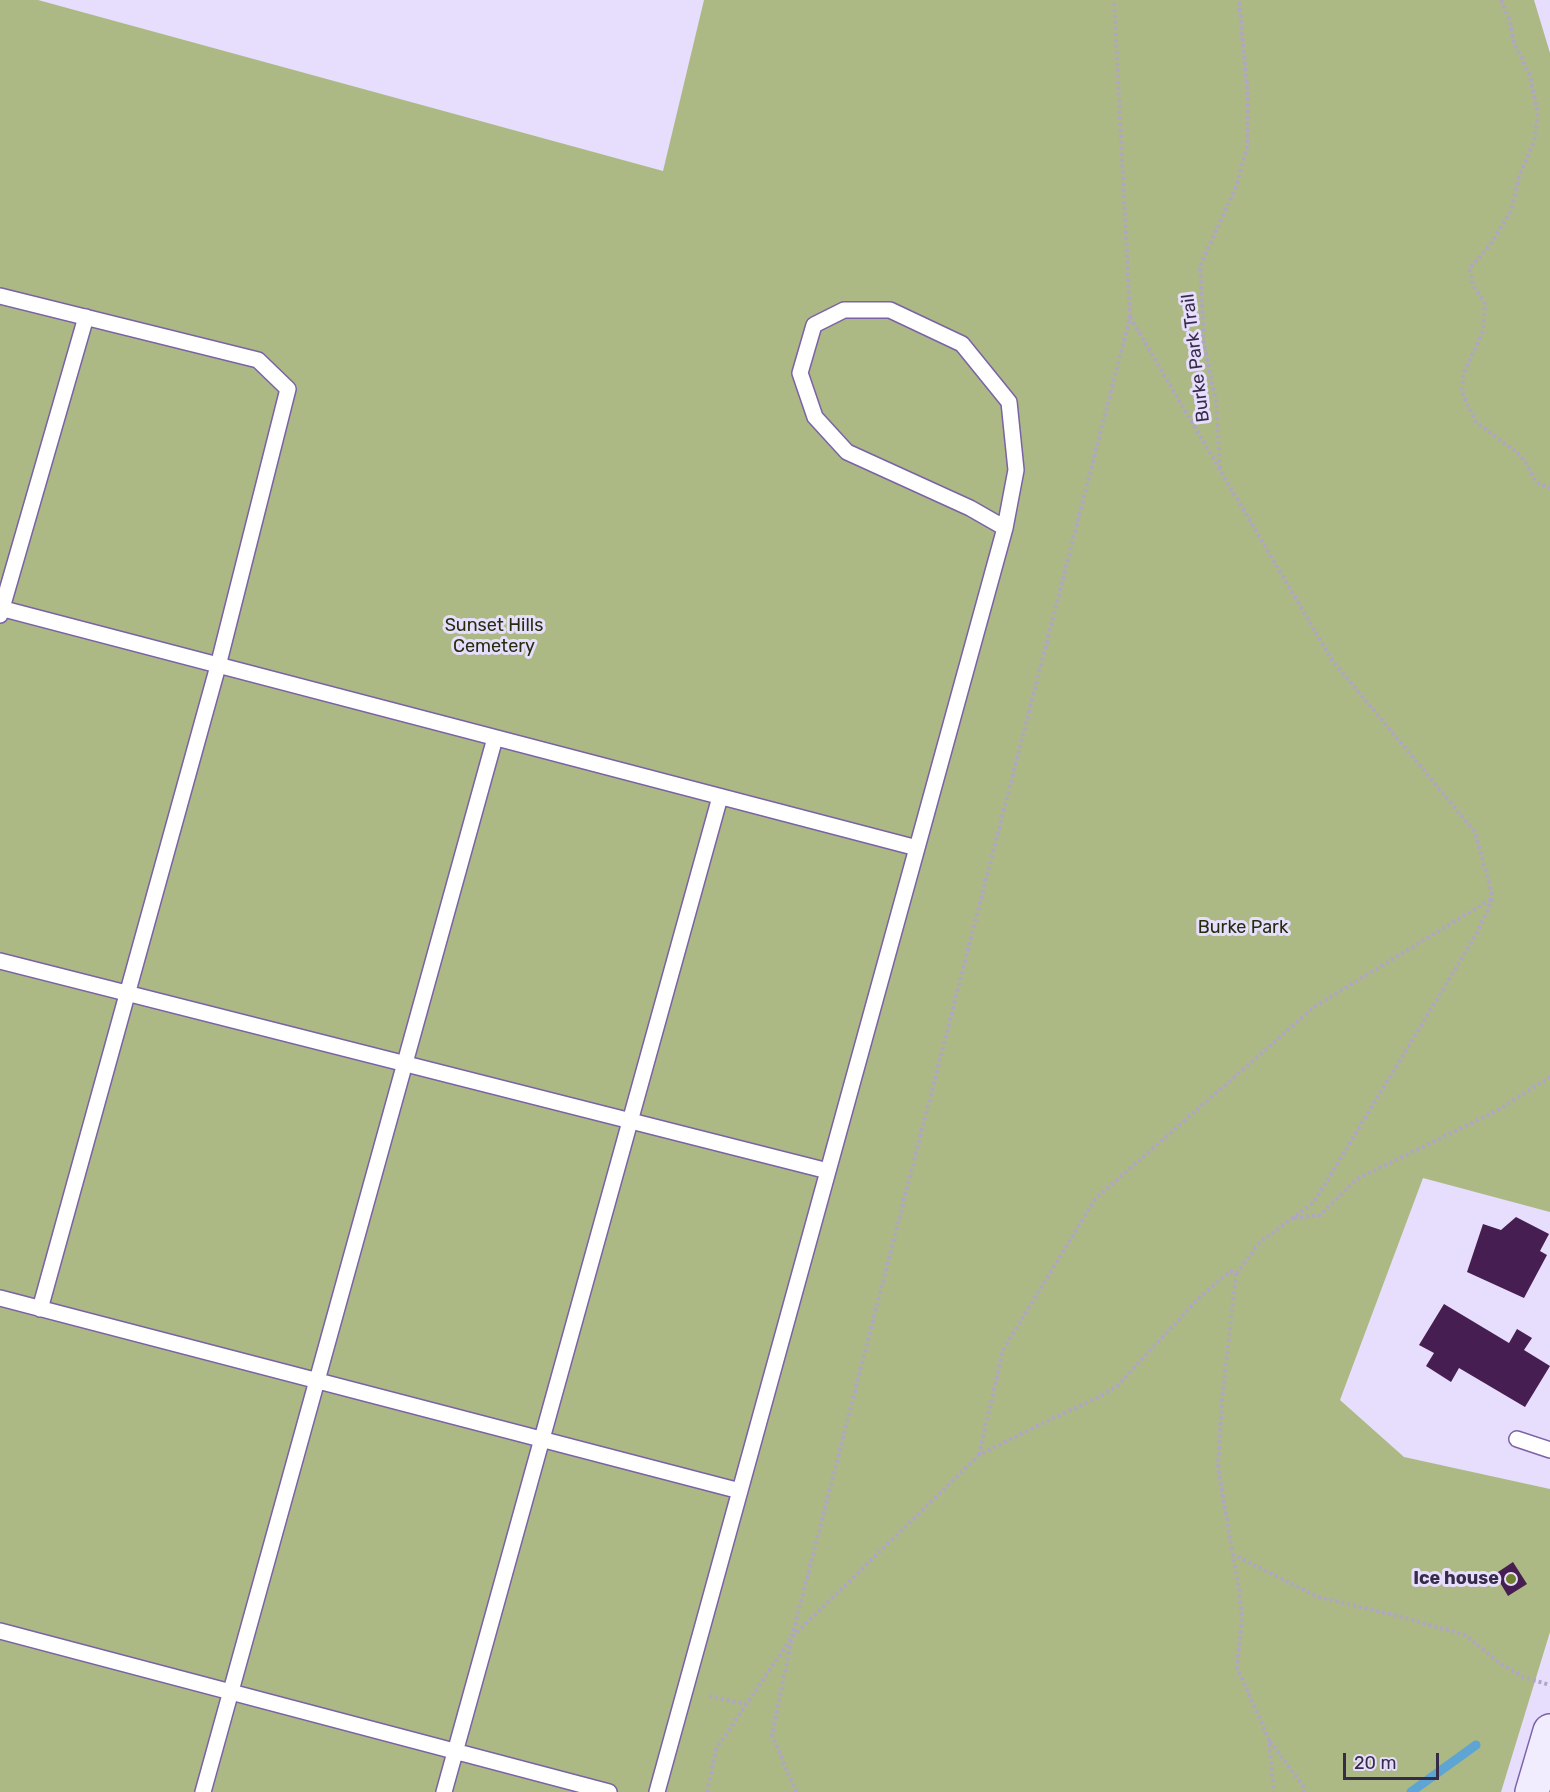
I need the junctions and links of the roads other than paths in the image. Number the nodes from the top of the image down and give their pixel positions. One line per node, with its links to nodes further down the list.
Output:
1 (0, 296): 2 (lane)
2 (86, 317): 4 (lane); 5 (lane)
3 (1005, 528): 3 (lane); 8 (lane)
4 (1, 611): 5 (lane)
5 (218, 666): 6 (lane); 10 (lane)
6 (495, 738): 7 (lane); 11 (lane)
7 (720, 797): 8 (lane); 12 (lane)
8 (917, 848): 13 (lane)
9 (0, 961): 10 (lane)
10 (128, 994): 11 (lane); 15 (lane)
11 (405, 1064): 12 (lane); 16 (lane)
12 (630, 1121): 13 (lane); 18 (lane)
13 (828, 1171): 20 (lane)
14 (0, 1299): 15 (lane)
15 (40, 1309): 16 (lane)
16 (317, 1381): 18 (lane); 22 (lane)
17 (1517, 1439): 19 (lane)
18 (541, 1440): 20 (lane); 24 (lane)
19 (1550, 1450)
20 (740, 1491): 28 (lane)
21 (0, 1631): 22 (lane)
22 (231, 1692): 24 (lane); 25 (lane)
23 (1550, 1731): 29 (street)
24 (455, 1751): 26 (lane); 27 (lane)
25 (203, 1792)
26 (444, 1792)
27 (609, 1792)
28 (657, 1792)
29 (1532, 1792)

